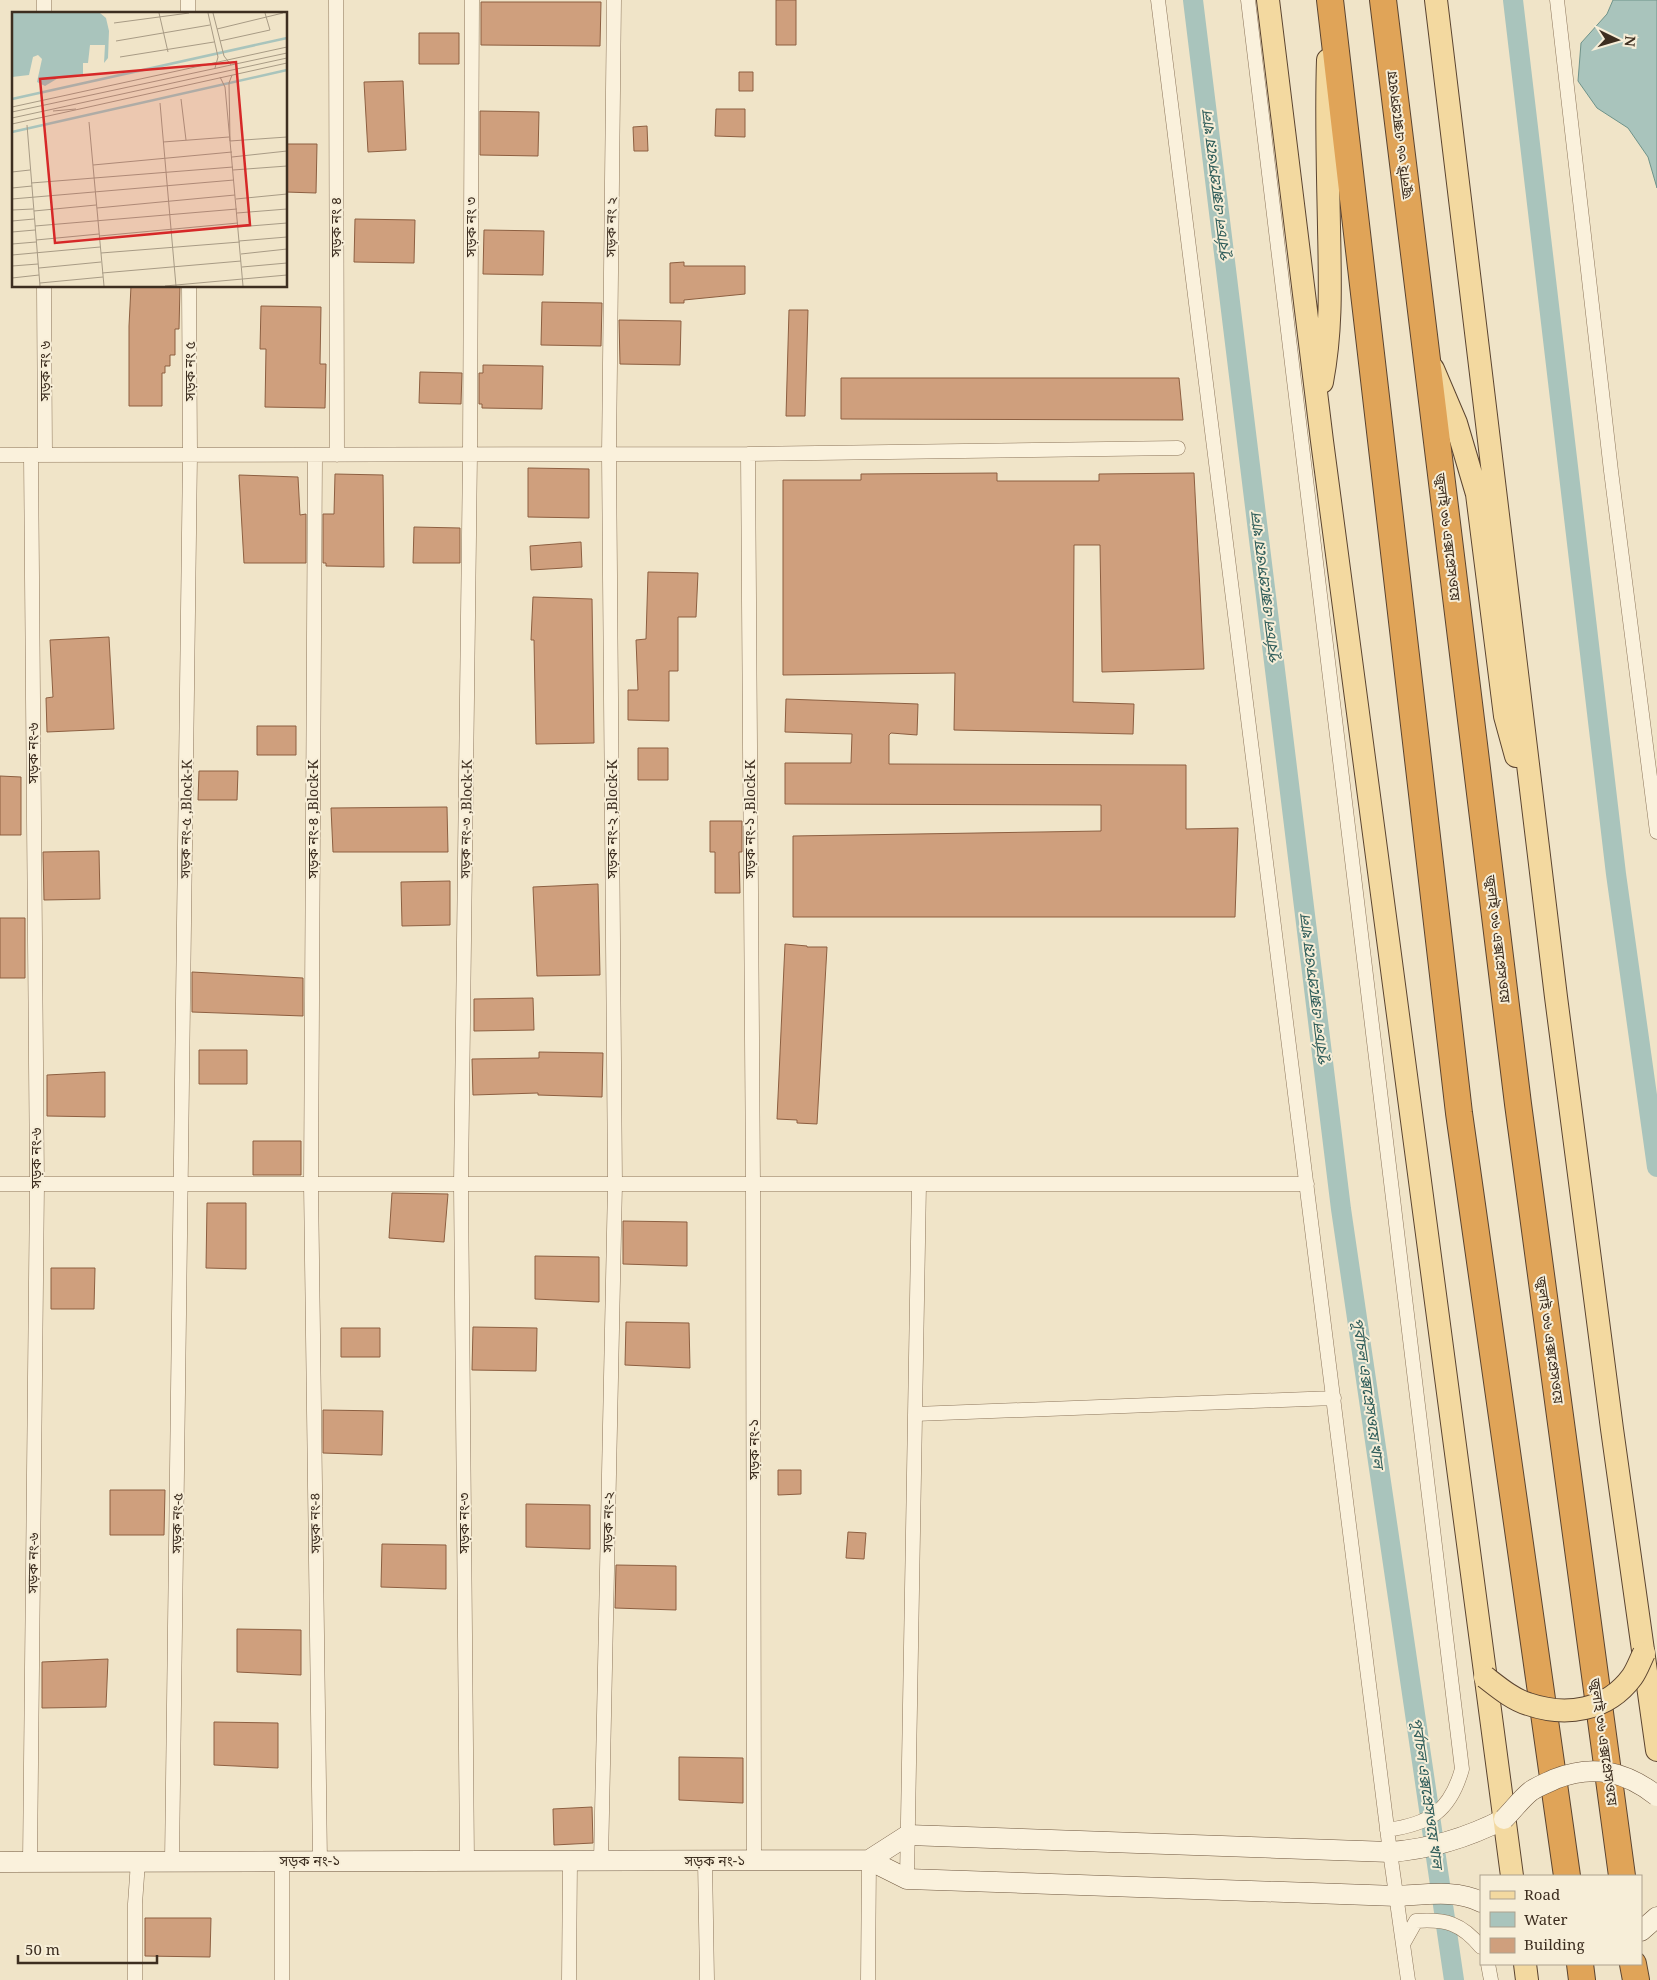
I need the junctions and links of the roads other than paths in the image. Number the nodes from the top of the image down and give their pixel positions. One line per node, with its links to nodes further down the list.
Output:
1 (336, 0): 23 (street, সড়ক নং ৪)
2 (472, 0): 16 (street, সড়ক নং ৩)
3 (614, 0): 17 (street, সড়ক নং ২)
4 (1158, 0): 34 (street)
5 (1248, 0): 42 (street)
6 (1268, 0): 14 (main road)
7 (1383, 0): 13 (highway, জুলাই ৩৬ এক্সপ্রেসওয়ে)
8 (1436, 0): 24 (main road)
9 (1557, 0): 25 (street)
10 (1330, 1): 14 (main road); 58 (highway)
11 (44, 288): 20 (street, সড়ক নং ৬)
12 (189, 288): 21 (street, সড়ক নং ৫)
13 (1425, 352): 24 (main road); 59 (highway, জুলাই ৩৬ এক্সপ্রেসওয়ে)
14 (1318, 406): 38 (main road)
15 (1178, 448): 18 (street)
16 (470, 454): 17 (street); 23 (street); 30 (street, সড়ক নং-৩ ,Block-K)
17 (609, 454): 18 (street); 31 (street, সড়ক নং-২ ,Block-K)
18 (748, 454): 32 (street, সড়ক নং-১ ,Block-K)
19 (0, 455): 20 (street)
20 (38, 455): 21 (street); 27 (street, সড়ক নং-৬)
21 (190, 455): 22 (street); 28 (street, সড়ক নং-৫ ,Block-K)
22 (315, 455): 23 (street); 29 (street, সড়ক নং-৪ ,Block-K)
23 (336, 455)
24 (1530, 779): 37 (main road)
25 (1657, 832)
26 (0, 1184): 27 (street)
27 (37, 1184): 28 (street); 55 (street, সড়ক নং-৬)
28 (181, 1184): 29 (street); 46 (street, সড়ক নং-৫)
29 (311, 1184): 30 (street); 48 (street, সড়ক নং-৪)
30 (461, 1184): 31 (street); 49 (street, সড়ক নং-৩)
31 (615, 1184): 32 (street); 51 (street, সড়ক নং-২)
32 (753, 1184): 33 (street); 53 (street, সড়ক নং-১)
33 (919, 1184): 34 (street); 36 (street)
34 (1306, 1184): 35 (street)
35 (1334, 1398): 36 (street); 42 (street)
36 (915, 1414): 43 (street)
37 (1644, 1653): 38 (main road, bridge); 39 (main road)
38 (1485, 1678): 41 (main road)
39 (1657, 1750)
40 (1657, 1796): 41 (street, bridge)
41 (1504, 1819): 44 (street); 57 (main road)
42 (1387, 1830): 44 (street)
43 (908, 1834): 44 (street); 45 (street); 60 (street)
44 (1390, 1852): 61 (street)
45 (869, 1860): 53 (street); 60 (street); 75 (street)
46 (172, 1861): 47 (street, সড়ক নং-১); 56 (street, সড়ক নং-১)
47 (282, 1861): 48 (street, সড়ক নং-১); 72 (street)
48 (320, 1861): 49 (street, সড়ক নং-১)
49 (467, 1861): 50 (street, সড়ক নং-১)
50 (570, 1861): 51 (street, সড়ক নং-১); 73 (street)
51 (601, 1861): 52 (street, সড়ক নং-১)
52 (705, 1861): 53 (street, সড়ক নং-১); 74 (street)
53 (754, 1861)
54 (0, 1862): 55 (street, সড়ক নং-১)
55 (30, 1862): 56 (street, সড়ক নং-১)
56 (138, 1862): 71 (street)
57 (1512, 1875)
58 (1567, 1875)
59 (1622, 1875)
60 (907, 1879): 61 (street)
61 (1397, 1896): 62 (street); 65 (street)
62 (1480, 1902)
63 (1657, 1917): 64 (street)
64 (1642, 1930)
65 (1403, 1944): 66 (street); 76 (street)
66 (1480, 1946)
67 (1488, 1965): 77 (street)
68 (1524, 1965): 78 (main road)
69 (1580, 1965): 79 (highway)
70 (1634, 1965): 80 (highway)
71 (135, 1980)
72 (282, 1980)
73 (570, 1980)
74 (707, 1980)
75 (868, 1980)
76 (1408, 1980)
77 (1491, 1980)
78 (1527, 1980)
79 (1582, 1980)
80 (1636, 1980)

